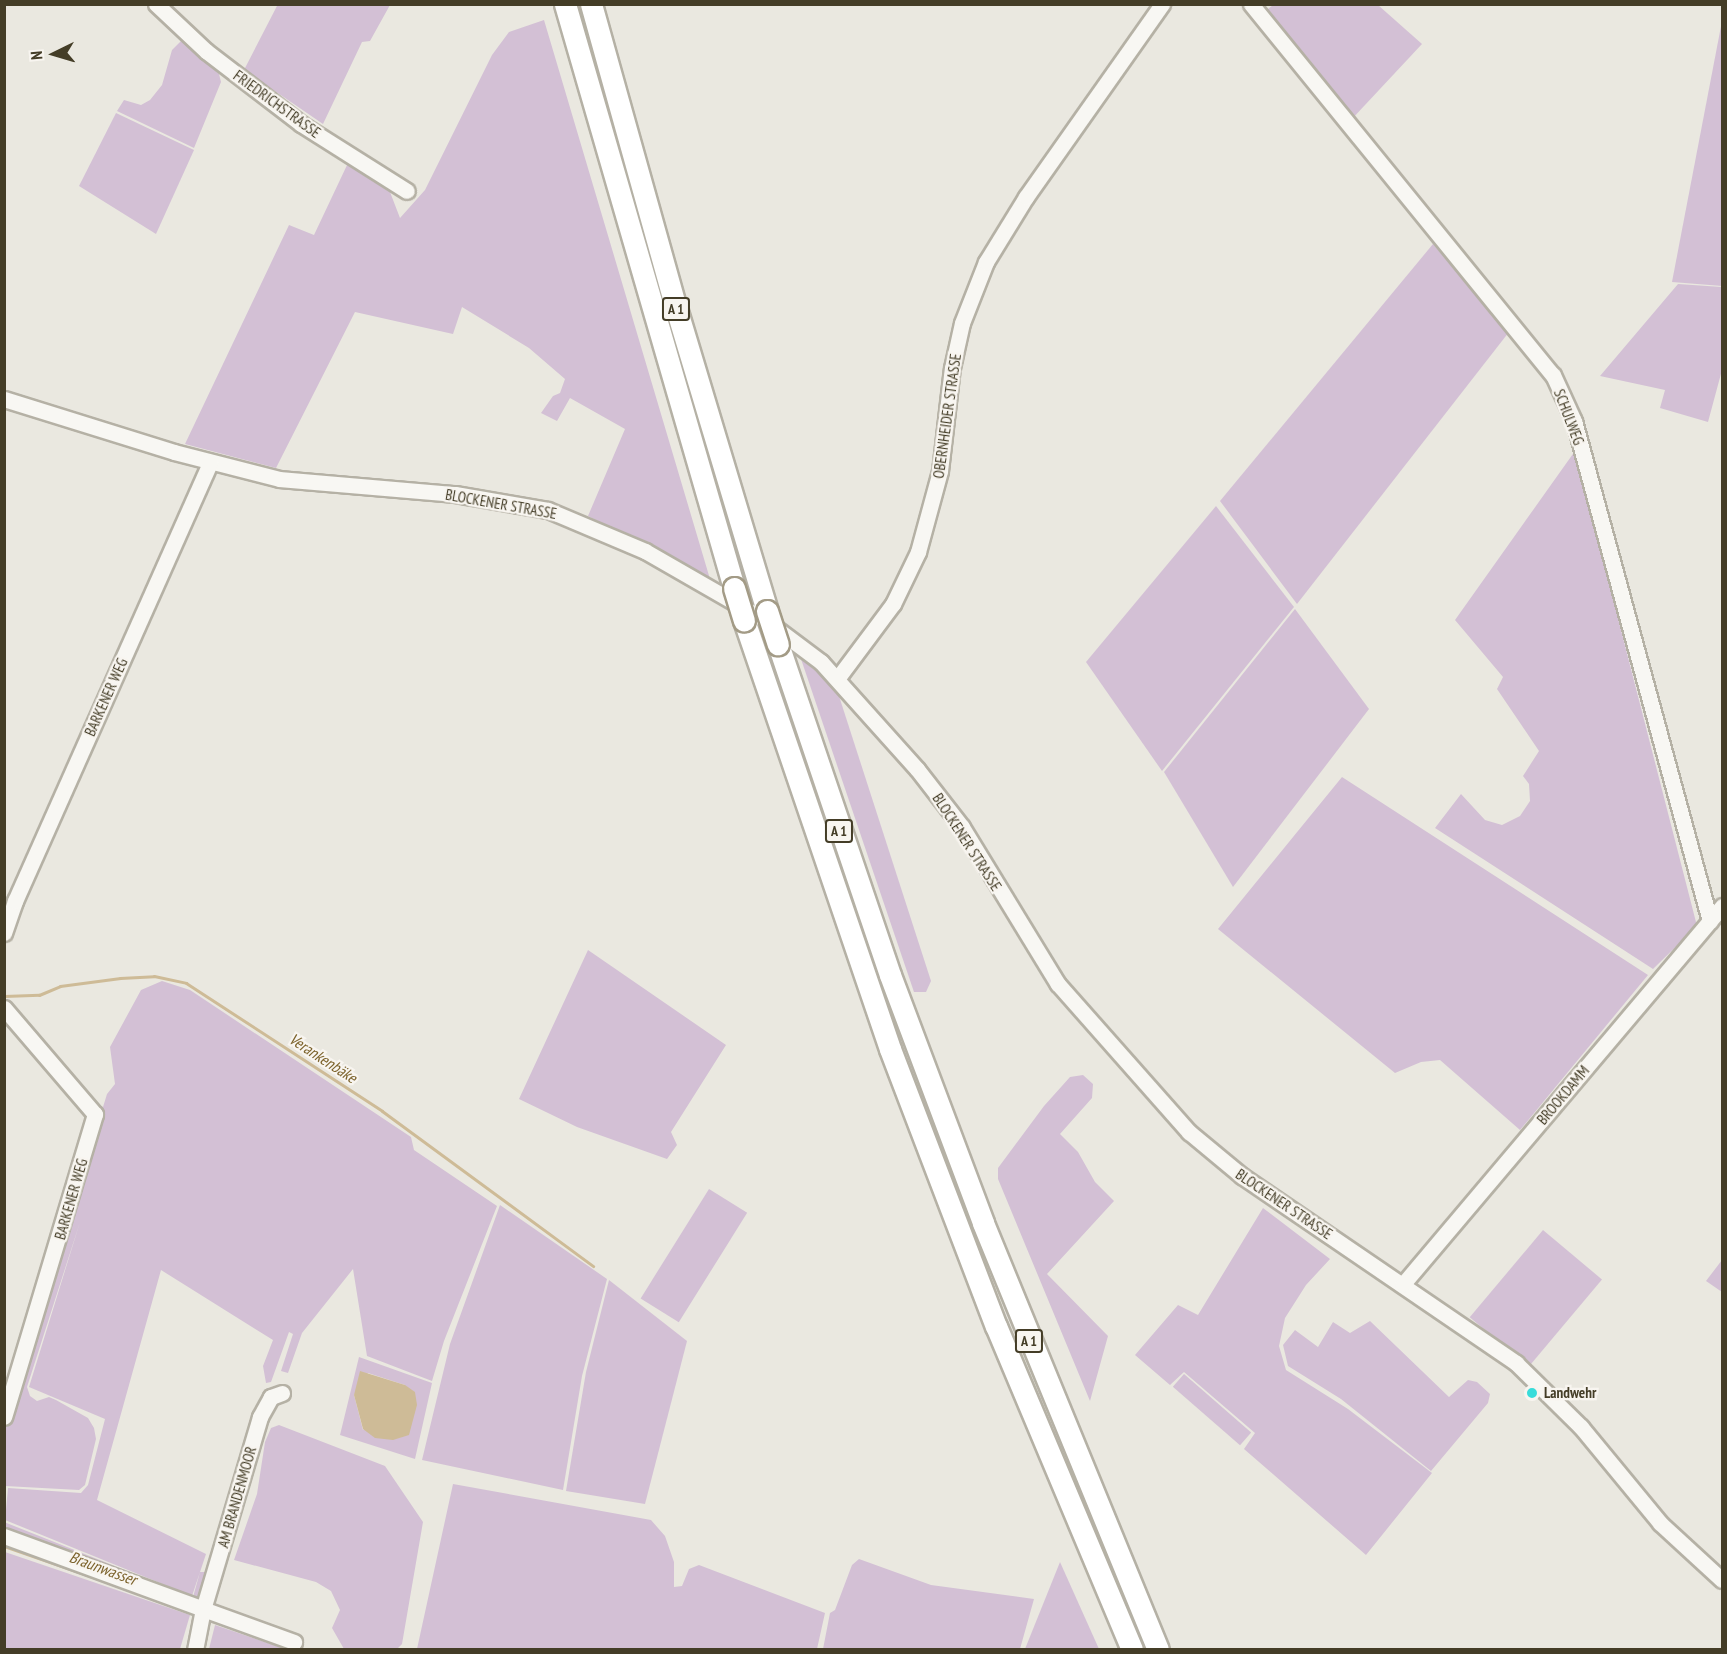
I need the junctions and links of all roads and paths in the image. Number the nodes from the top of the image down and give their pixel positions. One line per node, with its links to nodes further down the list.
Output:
1 (156, 4): 6 (street, FRIEDRICHSTRASSE)
2 (565, 4): 22 (highway, A 1, bridge)
3 (591, 4): 23 (highway, A 1, bridge)
4 (1162, 4): 9 (street, OBERNHEIDER STRASSE)
5 (1251, 4): 11 (street, SCHULWEG)
6 (408, 191)
7 (4, 399): 8 (street, BLOCKENER STRASSE)
8 (210, 462): 9 (street, BLOCKENER STRASSE); 12 (street, BARKENER WEG)
9 (837, 679): 14 (street, BLOCKENER STRASSE)
10 (1722, 906): 11 (street, BROOKDAMM)
11 (1710, 921): 14 (street, BROOKDAMM)
12 (4, 933)
13 (4, 1008): 16 (street, BARKENER WEG)
14 (1403, 1284): 18 (street, BLOCKENER STRASSE)
15 (282, 1393): 19 (street, AM BRANDENMOOR)
16 (4, 1417)
17 (4, 1536): 19 (street)
18 (1722, 1580)
19 (203, 1609): 20 (street); 21 (street)
20 (294, 1642)
21 (195, 1650)
22 (1132, 1650)
23 (1158, 1650)

